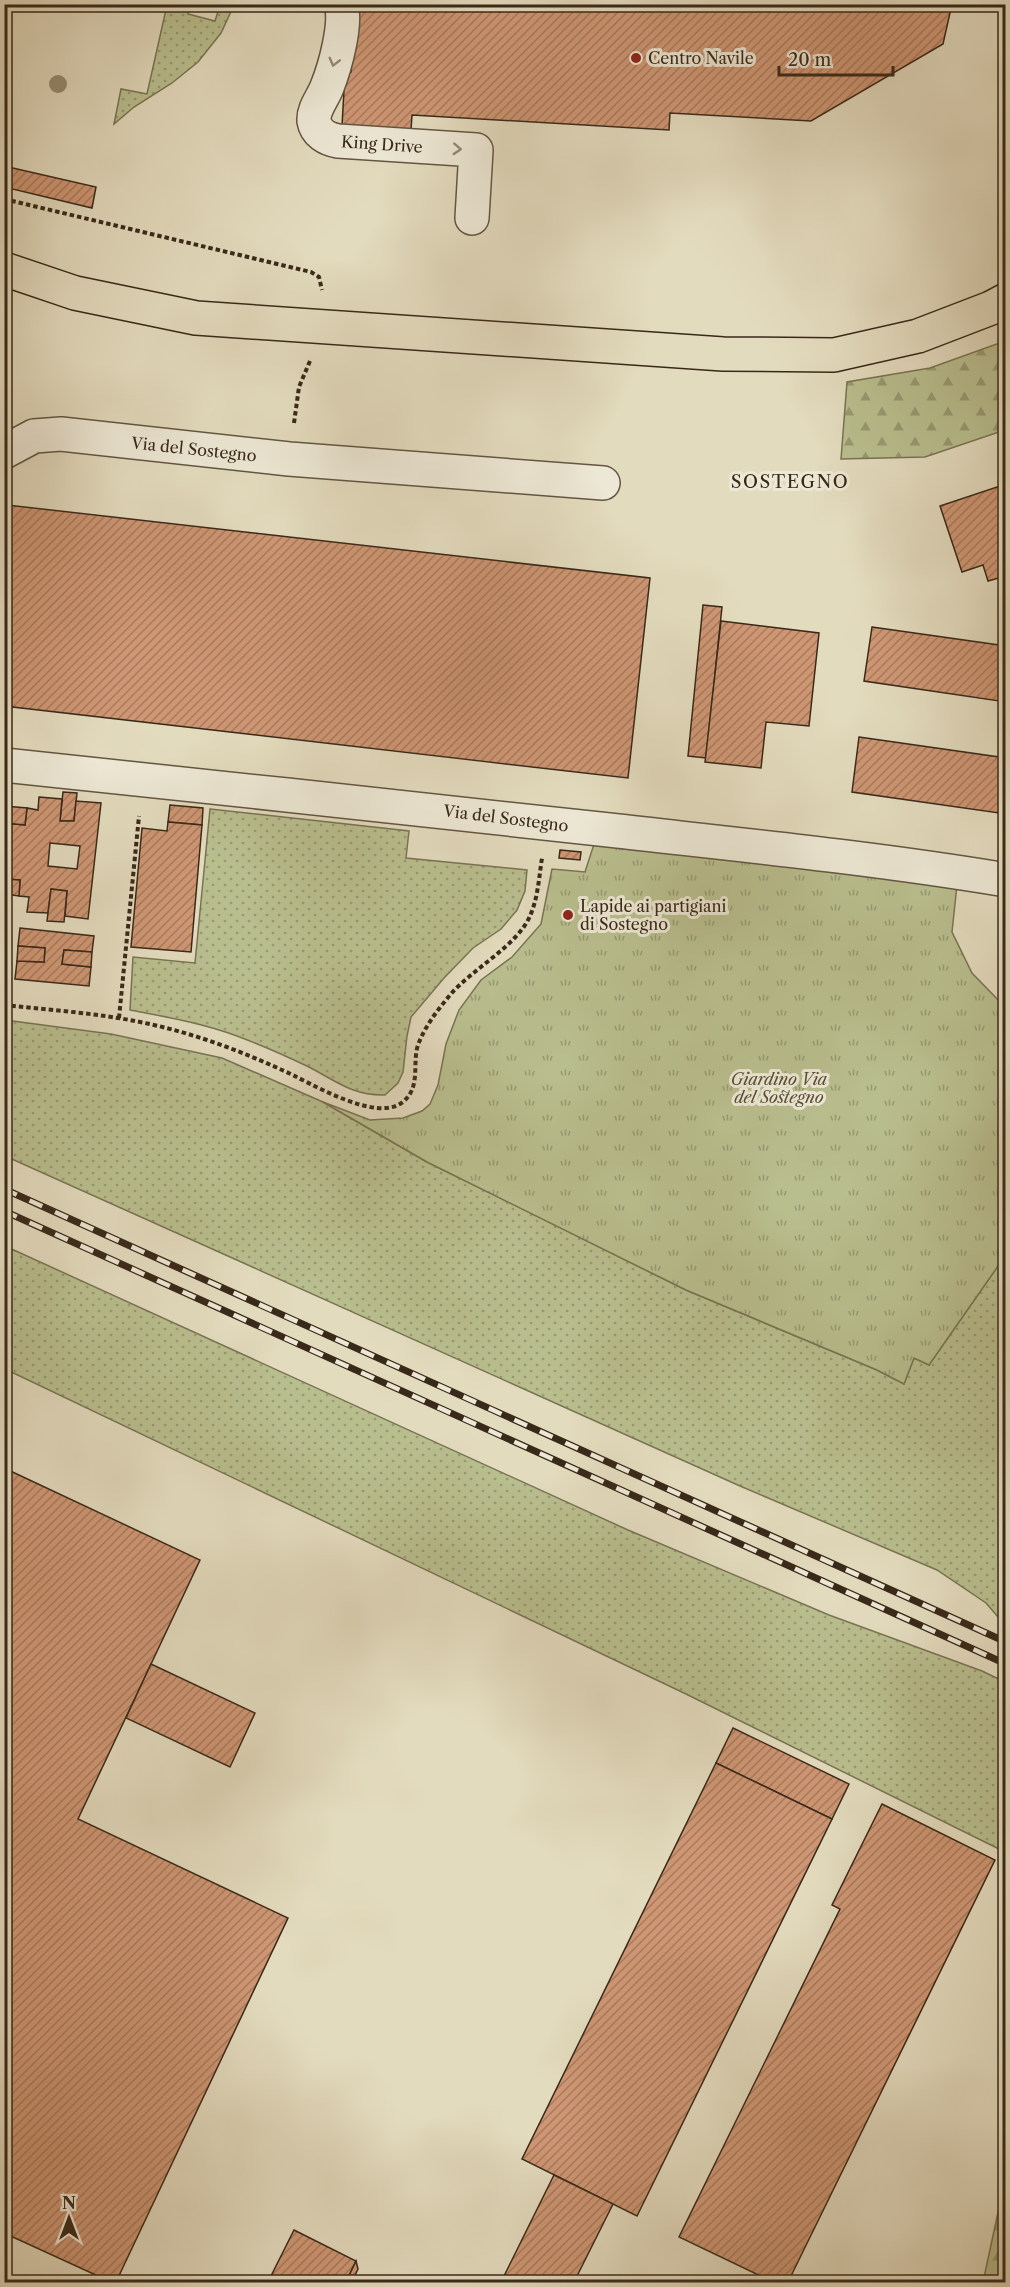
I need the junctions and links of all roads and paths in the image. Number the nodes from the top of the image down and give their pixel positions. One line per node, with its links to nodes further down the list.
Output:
1 (341, 4): 3 (street, King Drive, one-way to 3)
2 (4, 199): 5 (path)
3 (472, 218)
4 (4, 269): 6 (highway)
5 (322, 291)
6 (1005, 300)
7 (313, 352): 9 (path)
8 (4, 452): 9 (street, Via del Sostegno)
9 (289, 459): 10 (street, Via del Sostegno)
10 (603, 483)
11 (4, 765): 14 (street, Via del Sostegno)
12 (140, 807): 16 (path)
13 (543, 847): 16 (path)
14 (1005, 880)
15 (4, 1005): 16 (path)
16 (119, 1018)

